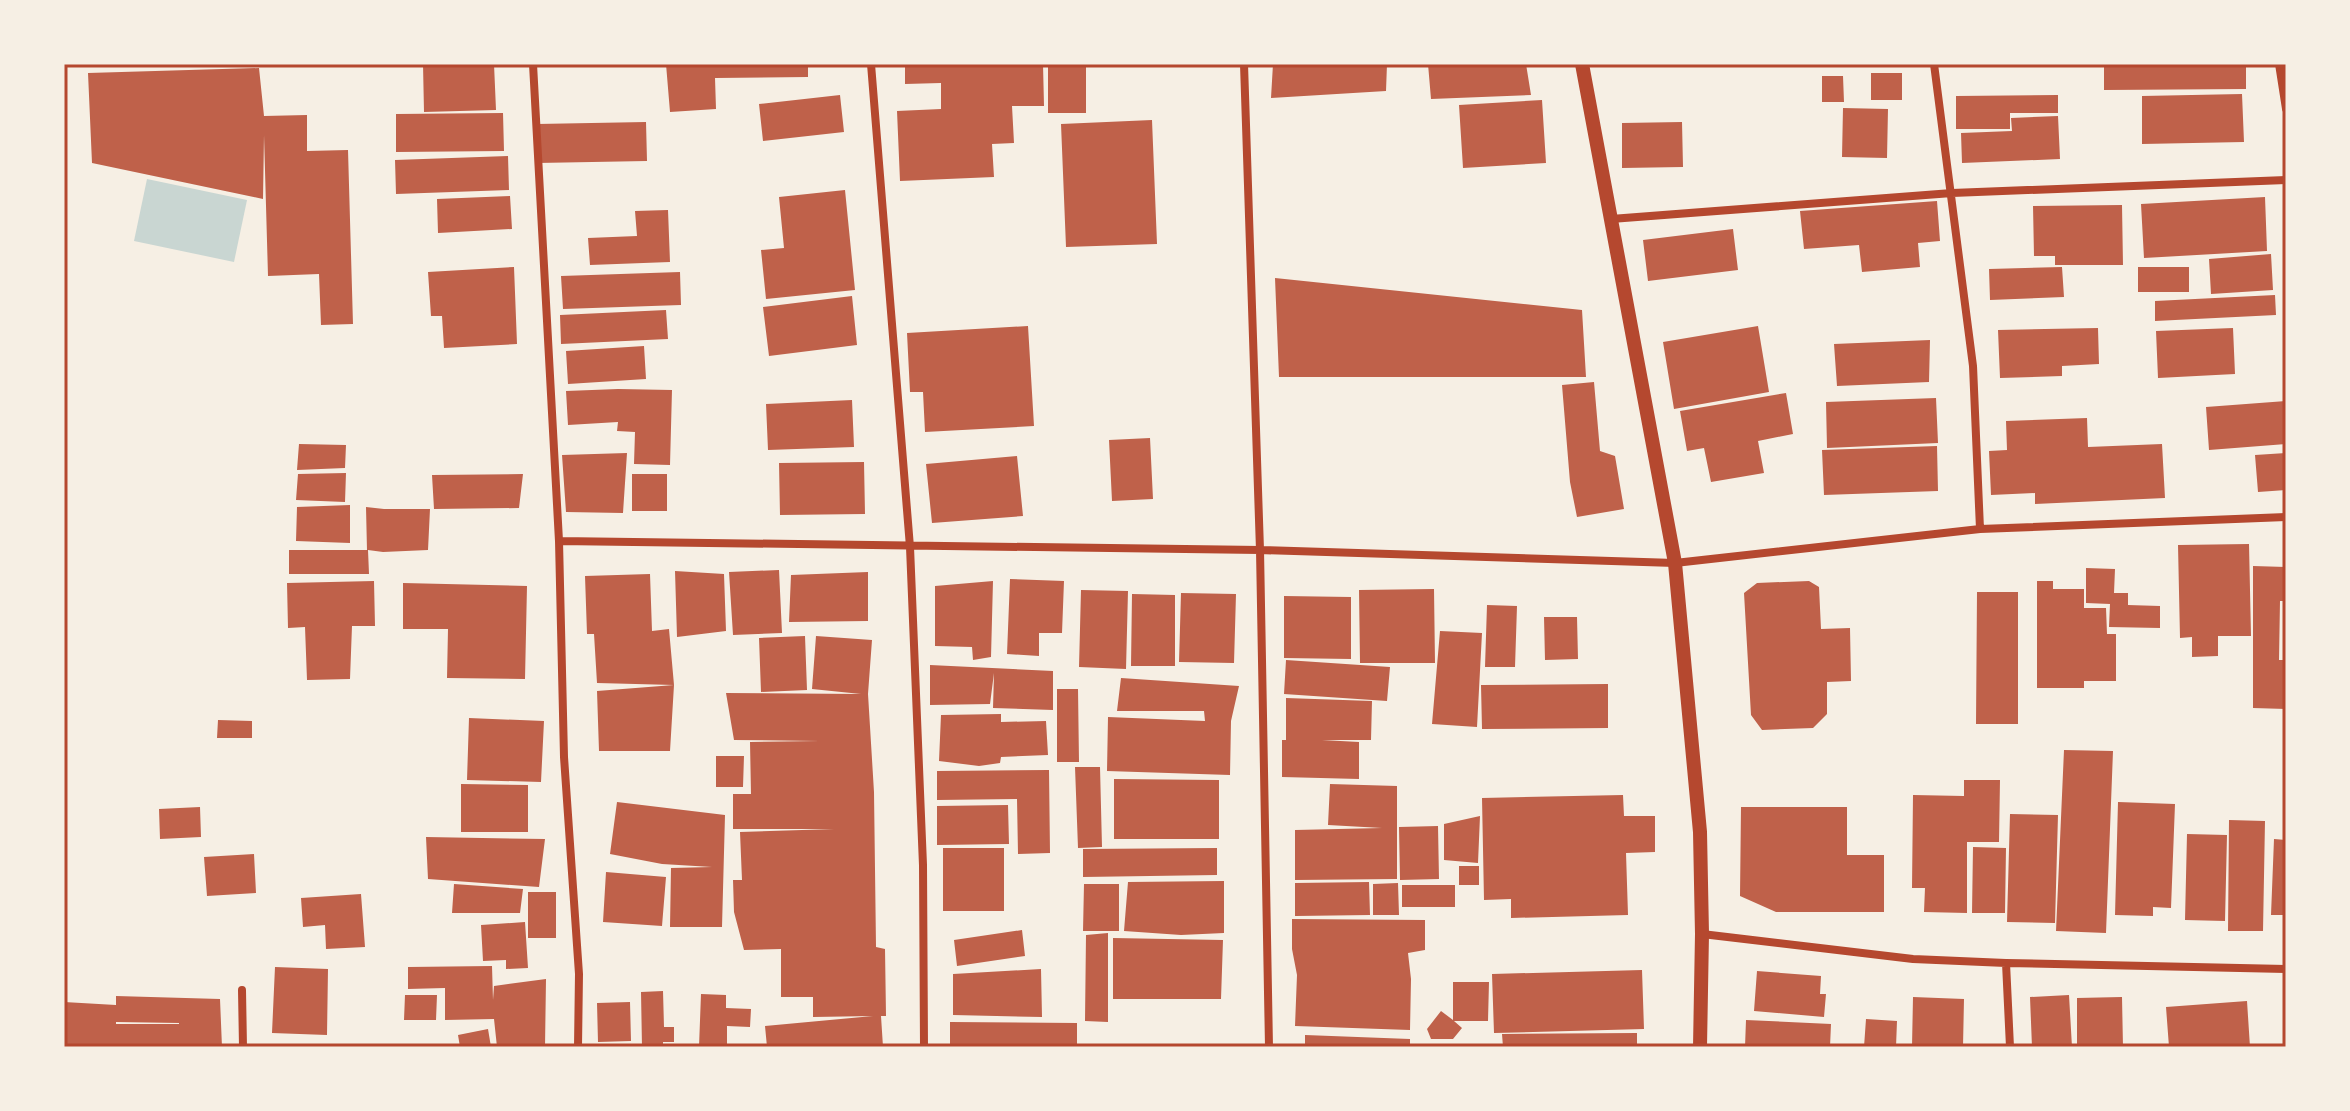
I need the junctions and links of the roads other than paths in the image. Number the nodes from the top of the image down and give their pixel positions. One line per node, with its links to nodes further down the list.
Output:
1 (533, 64): 13 (street)
2 (871, 64): 14 (street)
3 (1244, 64): 15 (street)
4 (1582, 64): 10 (street)
5 (1934, 64): 9 (street)
6 (2279, 64): 7 (street)
7 (2286, 109)
8 (2286, 180): 9 (street)
9 (1952, 193): 10 (street); 12 (street)
10 (1611, 219): 16 (street)
11 (2286, 517): 12 (street)
12 (1980, 529): 16 (street)
13 (559, 541): 14 (street); 22 (street)
14 (910, 547): 15 (street); 23 (street)
15 (1260, 550): 16 (street); 24 (street)
16 (1675, 563): 17 (street)
17 (1702, 934): 18 (street); 25 (street)
18 (2006, 963): 19 (street); 26 (street)
19 (2286, 969)
20 (242, 990): 21 (street)
21 (243, 1047)
22 (578, 1047)
23 (924, 1047)
24 (1269, 1047)
25 (1700, 1047)
26 (2010, 1047)

